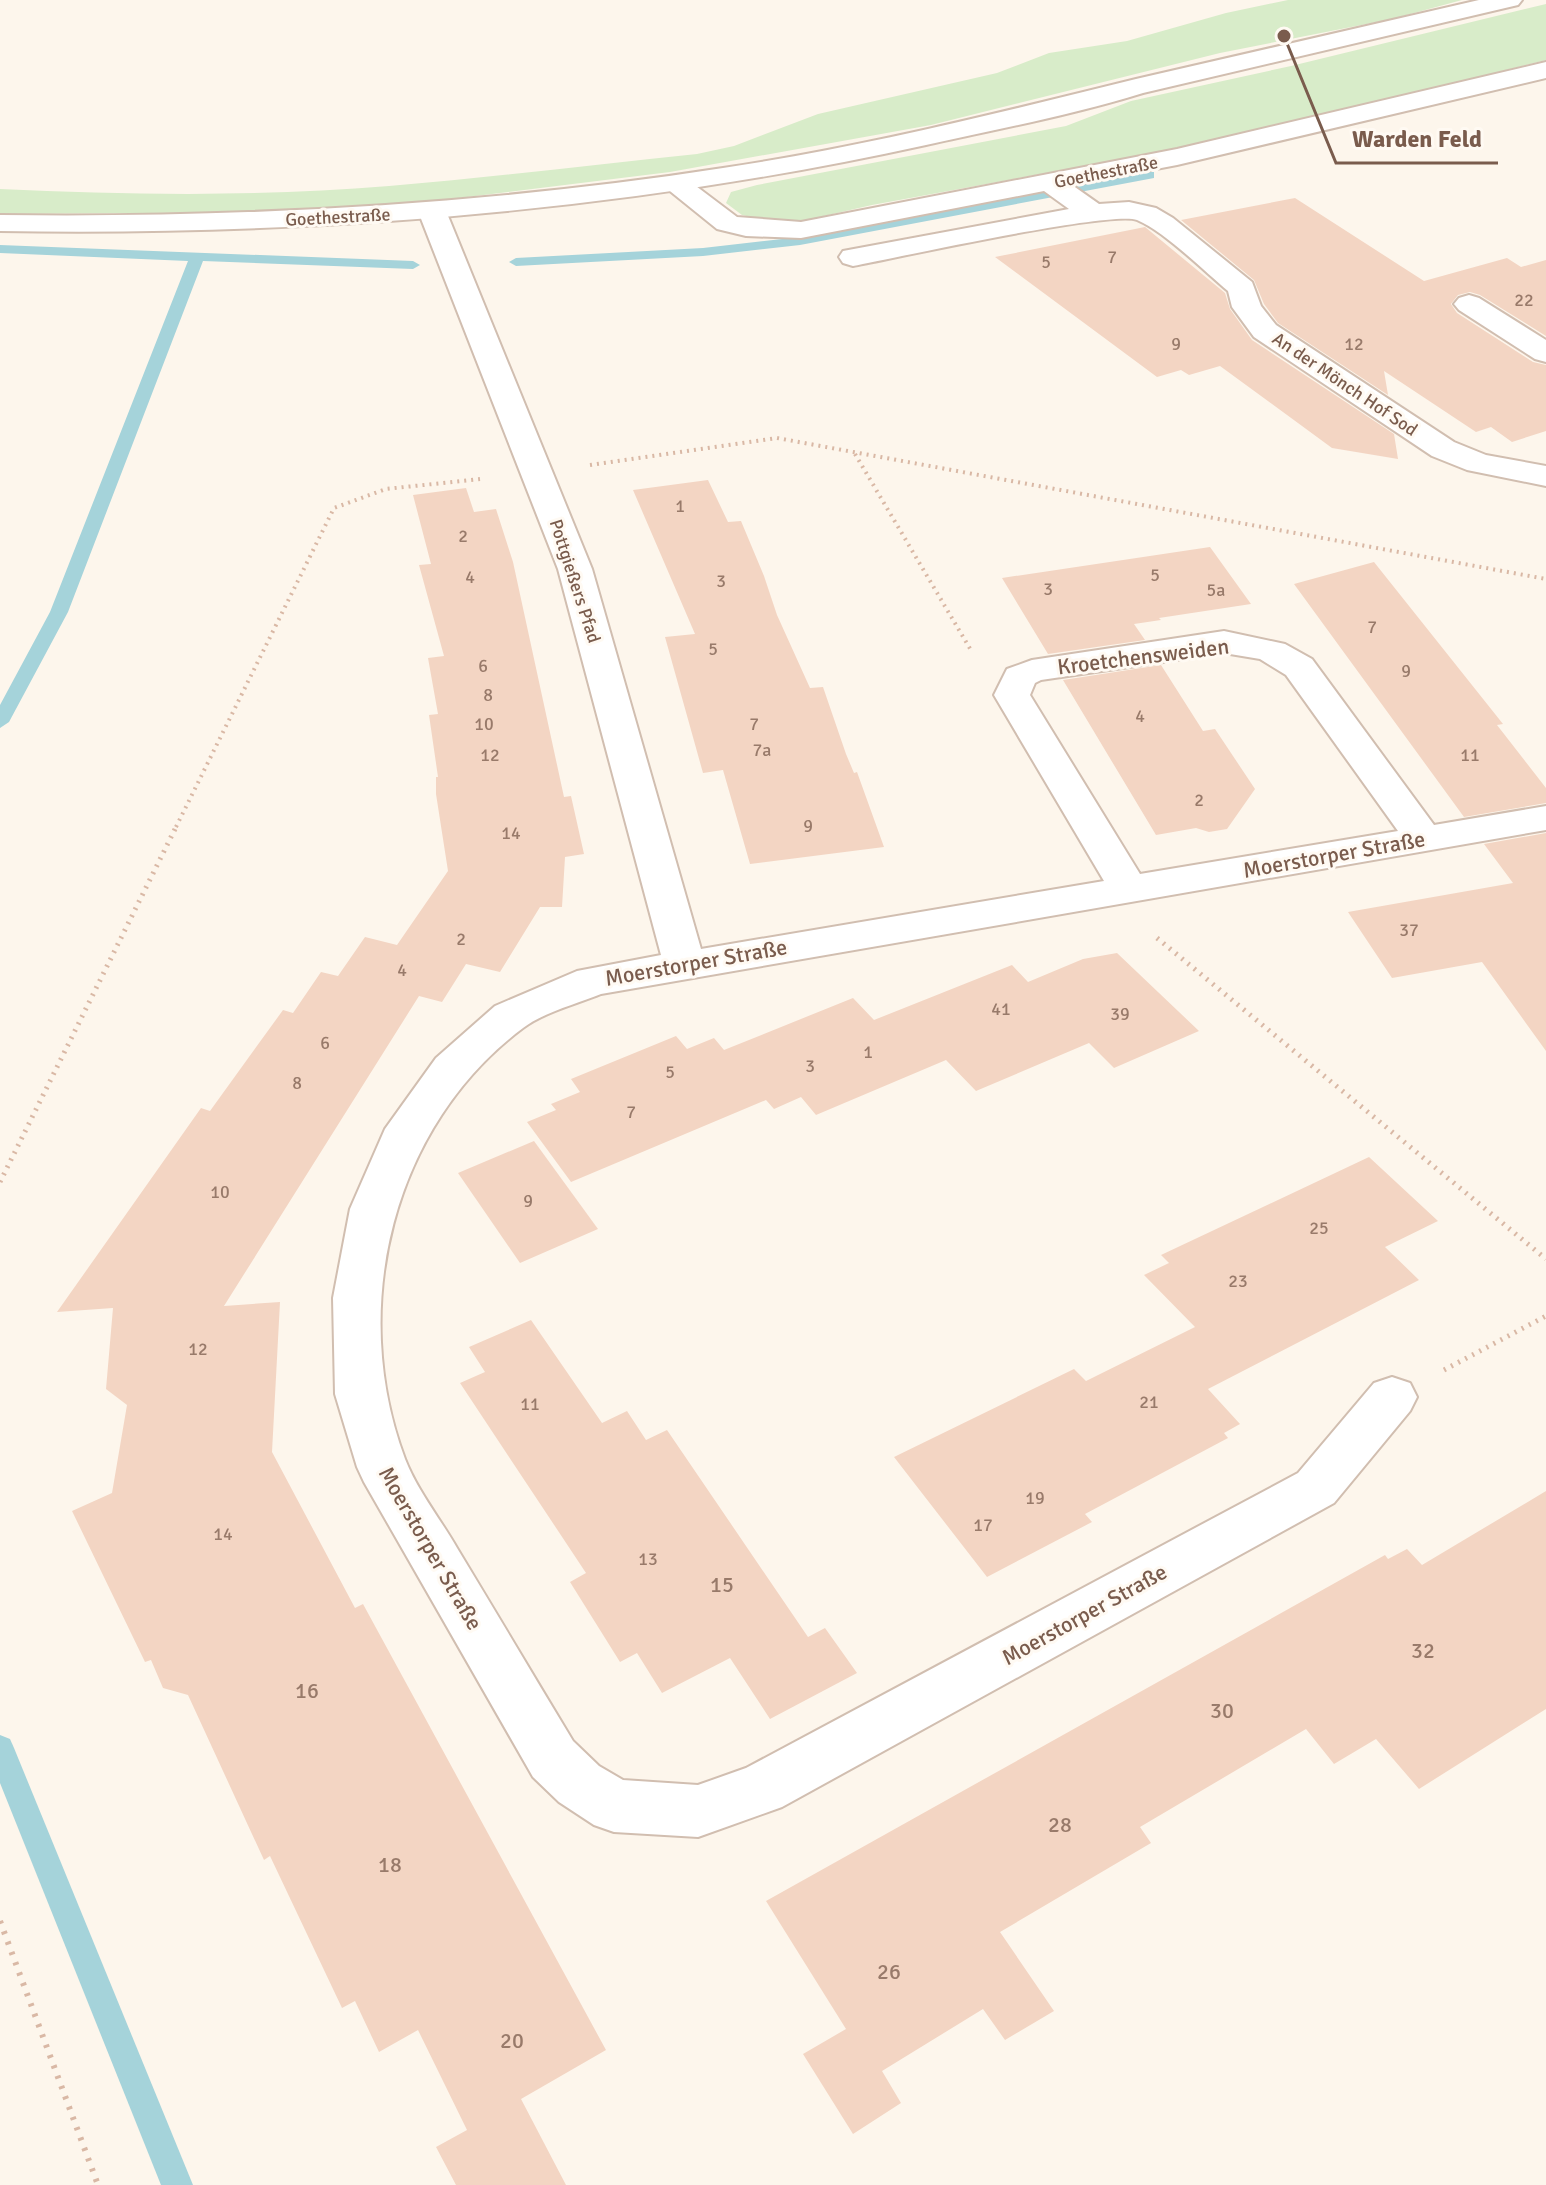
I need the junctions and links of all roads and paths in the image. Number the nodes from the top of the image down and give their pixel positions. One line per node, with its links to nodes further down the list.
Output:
1 (1510, 0): 3 (street, Goethestraße)
2 (1546, 70): 4 (street, Goethestraße)
3 (674, 183): 4 (street, Goethestraße); 5 (street, Goethestraße)
4 (1051, 183): 6 (street)
5 (432, 211): 7 (street, Goethestraße); 12 (street, Pottgießers Pfad)
6 (1093, 213): 8 (street, An der Mönch Hof Sod); 13 (street, An der Mönch Hof Sod)
7 (0, 223)
8 (853, 257)
9 (1469, 304): 10 (street)
10 (1546, 353)
11 (854, 453): 12 (path); 14 (path); 15 (path)
12 (538, 472): 19 (street, Pottgießers Pfad); 20 (path)
13 (1546, 476)
14 (1546, 579)
15 (1012, 695): 17 (street, Kroetchensweiden); 18 (street)
16 (1546, 818): 17 (street, Moerstorper Straße)
17 (1423, 838): 18 (street, Moerstorper Straße)
18 (1117, 893): 19 (street, Moerstorper Straße); 21 (path)
19 (684, 963): 23 (street, Moerstorper Straße)
20 (0, 1182)
21 (1546, 1259)
22 (1546, 1316): 23 (path)
23 (1392, 1397)
24 (0, 1921): 25 (path)
25 (98, 2185)

